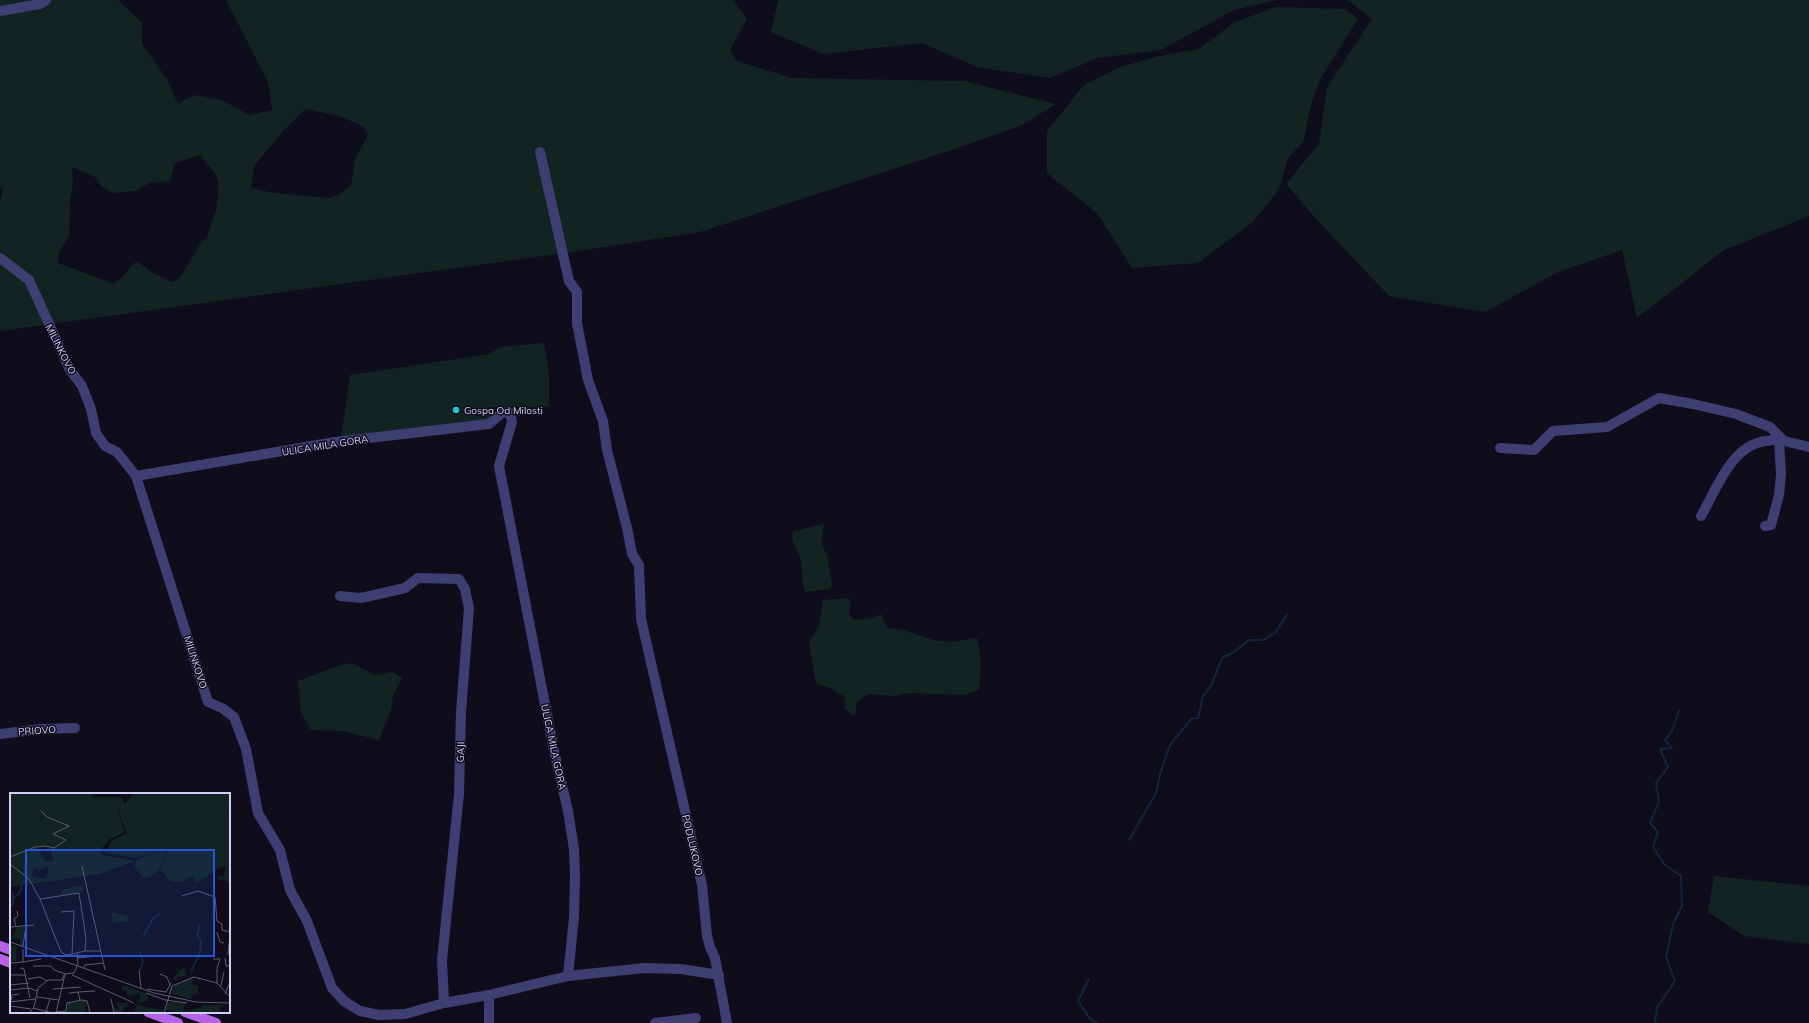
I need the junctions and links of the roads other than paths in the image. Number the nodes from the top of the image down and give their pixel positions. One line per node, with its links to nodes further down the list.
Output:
1 (46, 0): 2 (street)
2 (0, 10)
3 (540, 152): 18 (street, PODLUKOVO)
4 (0, 258): 8 (street, MILINKOVO)
5 (1782, 440): 6 (street); 7 (street); 9 (street); 10 (street)
6 (1809, 447)
7 (1500, 448)
8 (136, 476): 19 (street, ULICA MILA GORA); 21 (street, MILINKOVO)
9 (1701, 516)
10 (1765, 526)
11 (340, 596): 21 (street, GAJI)
12 (75, 728): 13 (street, PRIOVO)
13 (0, 734)
14 (0, 946): 15 (main road)
15 (10, 950)
16 (0, 959): 17 (main road)
17 (10, 963)
18 (718, 975): 19 (street); 29 (street, PODLUKOVO)
19 (568, 976): 20 (street)
20 (489, 995): 21 (street); 27 (street)
21 (444, 1003)
22 (151, 1013): 25 (main road)
23 (188, 1013): 26 (main road)
24 (696, 1018): 28 (street)
25 (178, 1023)
26 (216, 1023)
27 (489, 1023)
28 (655, 1023)
29 (727, 1023)

